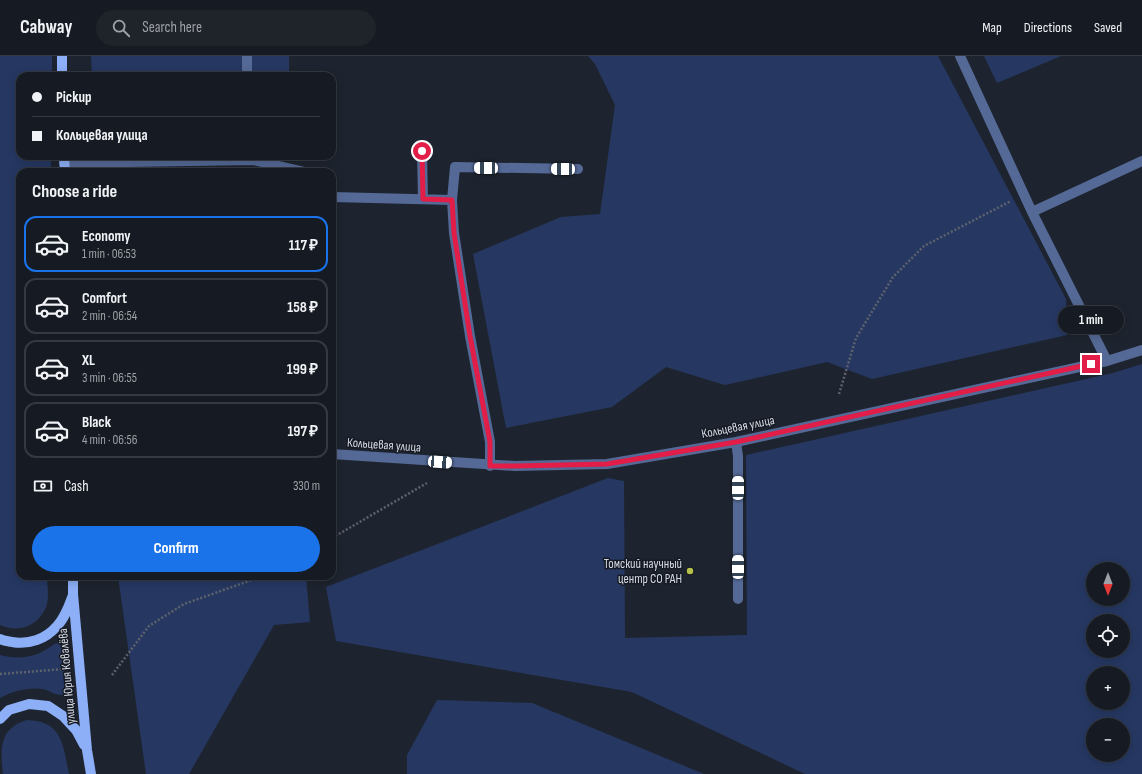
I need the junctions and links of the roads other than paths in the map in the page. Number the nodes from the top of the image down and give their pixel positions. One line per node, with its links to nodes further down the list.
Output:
1 (62, 56): 4 (main road)
2 (247, 56): 5 (street)
3 (960, 56): 17 (street)
4 (62, 72)
5 (247, 72)
6 (422, 151): 15 (street)
7 (219, 160): 11 (street)
8 (253, 160): 12 (street)
9 (1142, 161): 17 (street)
10 (64, 164): 11 (street)
11 (117, 167)
12 (288, 168)
13 (578, 169): 16 (street)
14 (336, 197): 15 (street)
15 (423, 199): 16 (street)
16 (452, 200): 22 (street)
17 (1032, 212): 19 (street)
18 (1142, 350): 19 (street, Кольцевая улица)
19 (1107, 361): 20 (street, Кольцевая улица)
20 (736, 442): 22 (street, Кольцевая улица); 25 (street)
21 (336, 454): 22 (street, Кольцевая улица)
22 (490, 466)
23 (73, 580): 24 (main road, улица Юрия Ковалёва)
24 (73, 594): 26 (main road); 28 (main road, улица Юрия Ковалёва)
25 (738, 599)
26 (0, 639)
27 (0, 719): 28 (main road)
28 (87, 750): 29 (main road, улица Юрия Ковалёва)
29 (91, 774)

